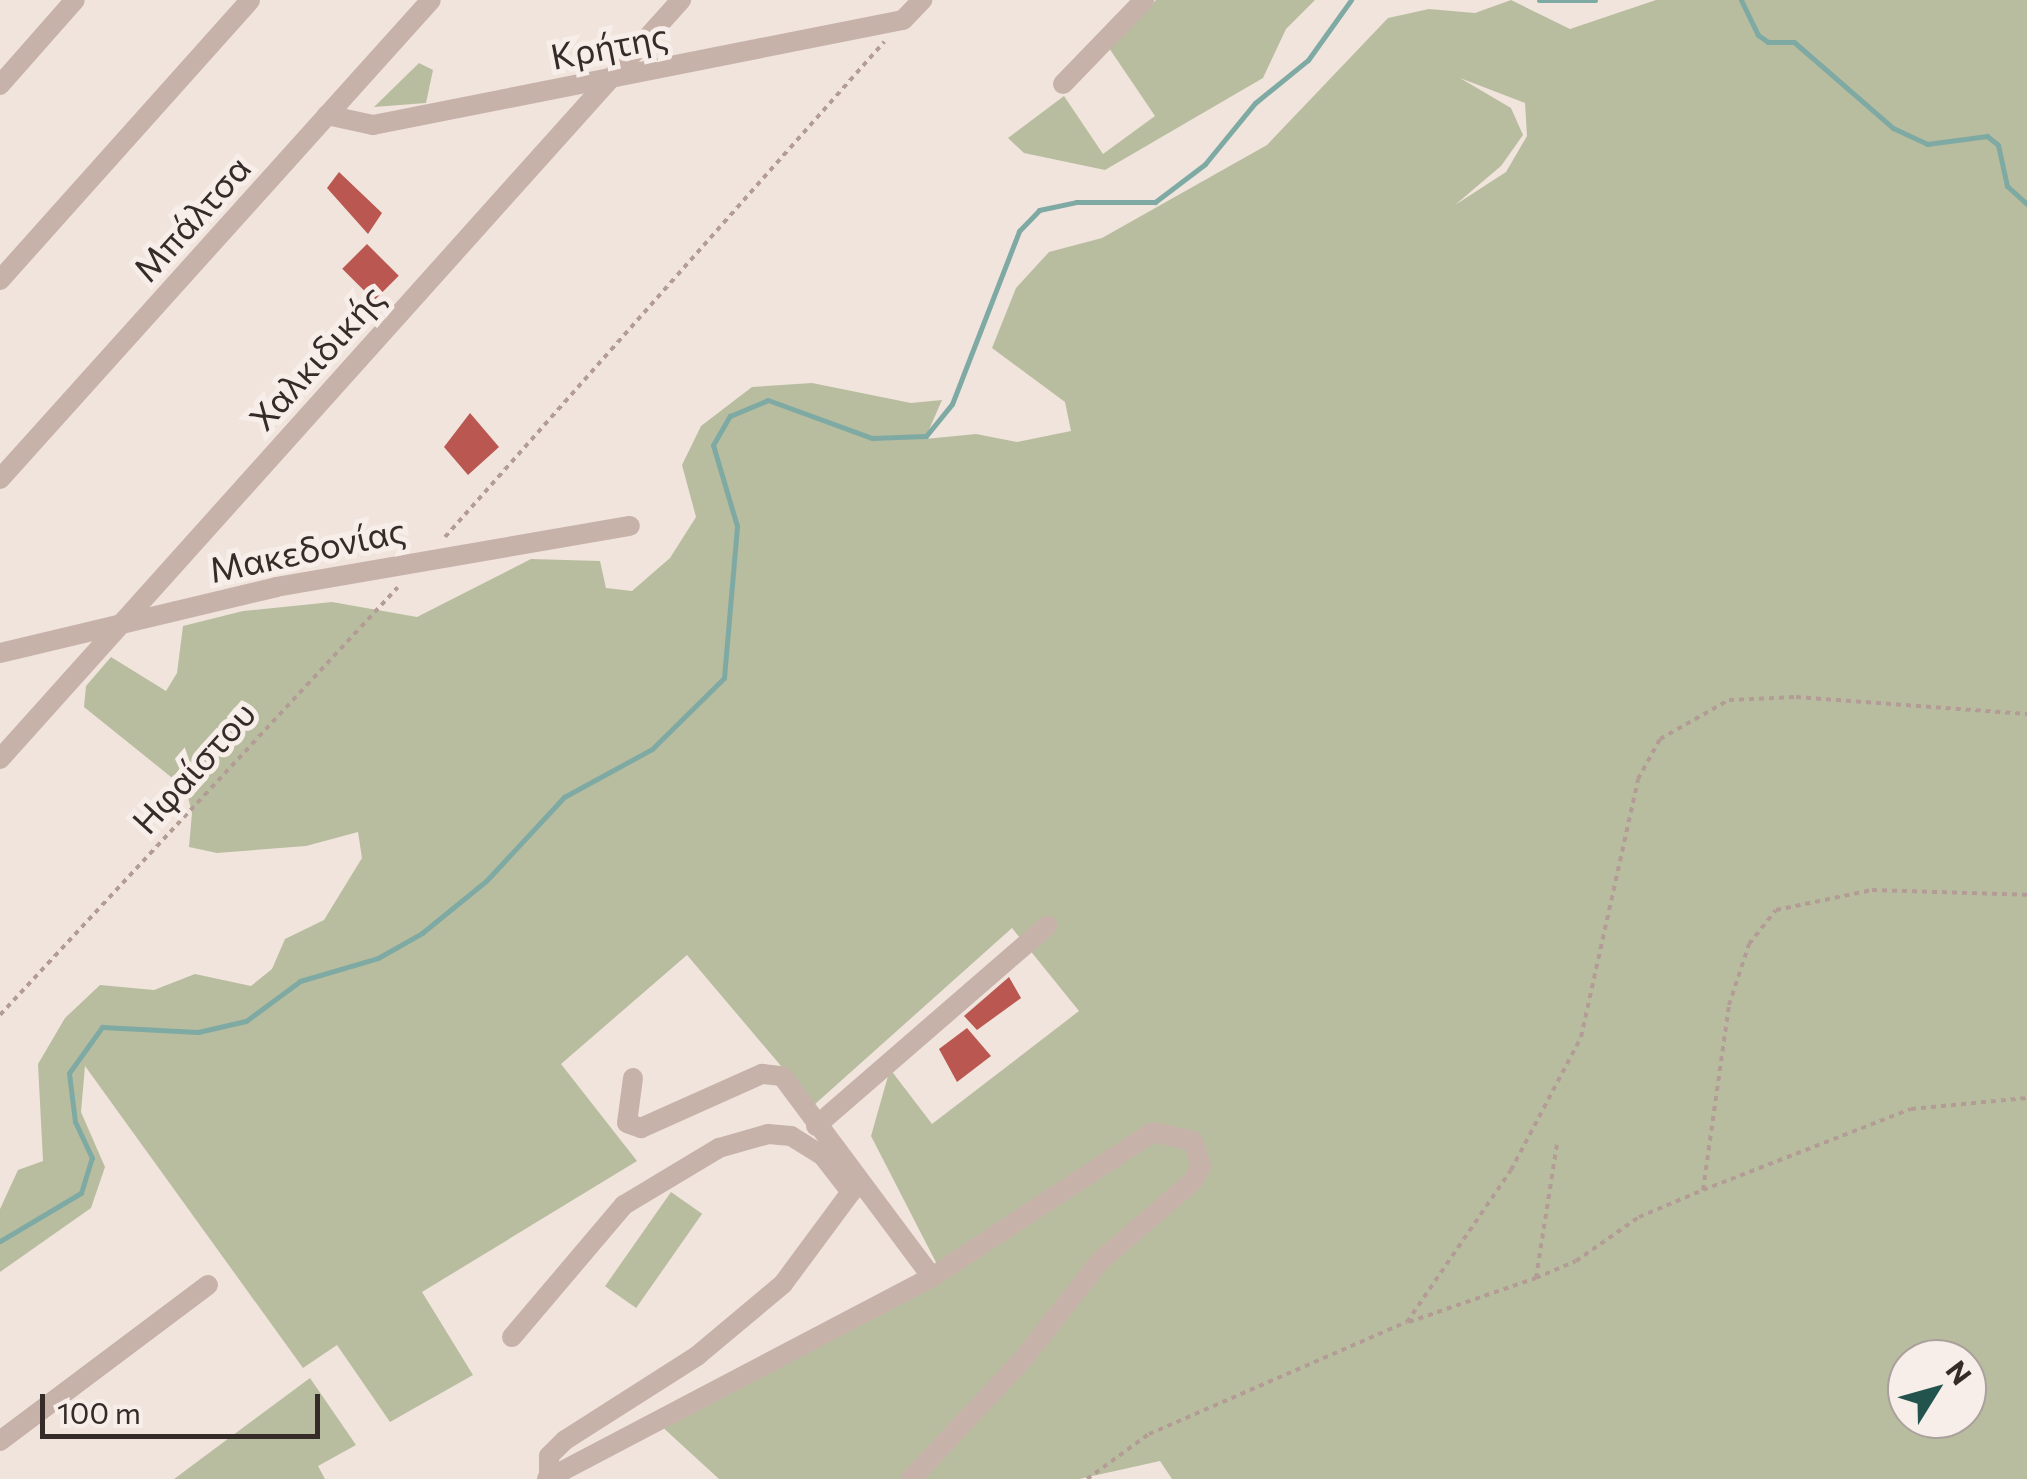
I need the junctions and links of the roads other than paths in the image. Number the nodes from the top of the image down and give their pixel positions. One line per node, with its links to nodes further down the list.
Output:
1 (75, 0): 9 (street)
2 (250, 0): 11 (street)
3 (430, 0): 10 (street, Μπάλτσα)
4 (681, 0): 7 (street, Χαλκιδικής)
5 (922, 0): 7 (street, Κρήτης)
6 (1144, 0): 8 (street)
7 (610, 78): 10 (street, Κρήτης); 14 (street, Χαλκιδικής)
8 (1063, 84)
9 (0, 85)
10 (327, 114): 12 (street, Μπάλτσα)
11 (0, 280)
12 (0, 479)
13 (630, 526): 14 (street, Μακεδονίας)
14 (124, 626): 15 (street, Μακεδονίας); 16 (street, Χαλκιδικής)
15 (0, 653)
16 (0, 759)
17 (1047, 926): 19 (street)
18 (633, 1078): 19 (street)
19 (816, 1126): 22 (street)
20 (851, 1192): 21 (street); 24 (street); 26 (street)
21 (881, 1230)
22 (932, 1276): 26 (street); 27 (street)
23 (208, 1285): 25 (street)
24 (512, 1337)
25 (0, 1441)
26 (548, 1479)
27 (911, 1479)

